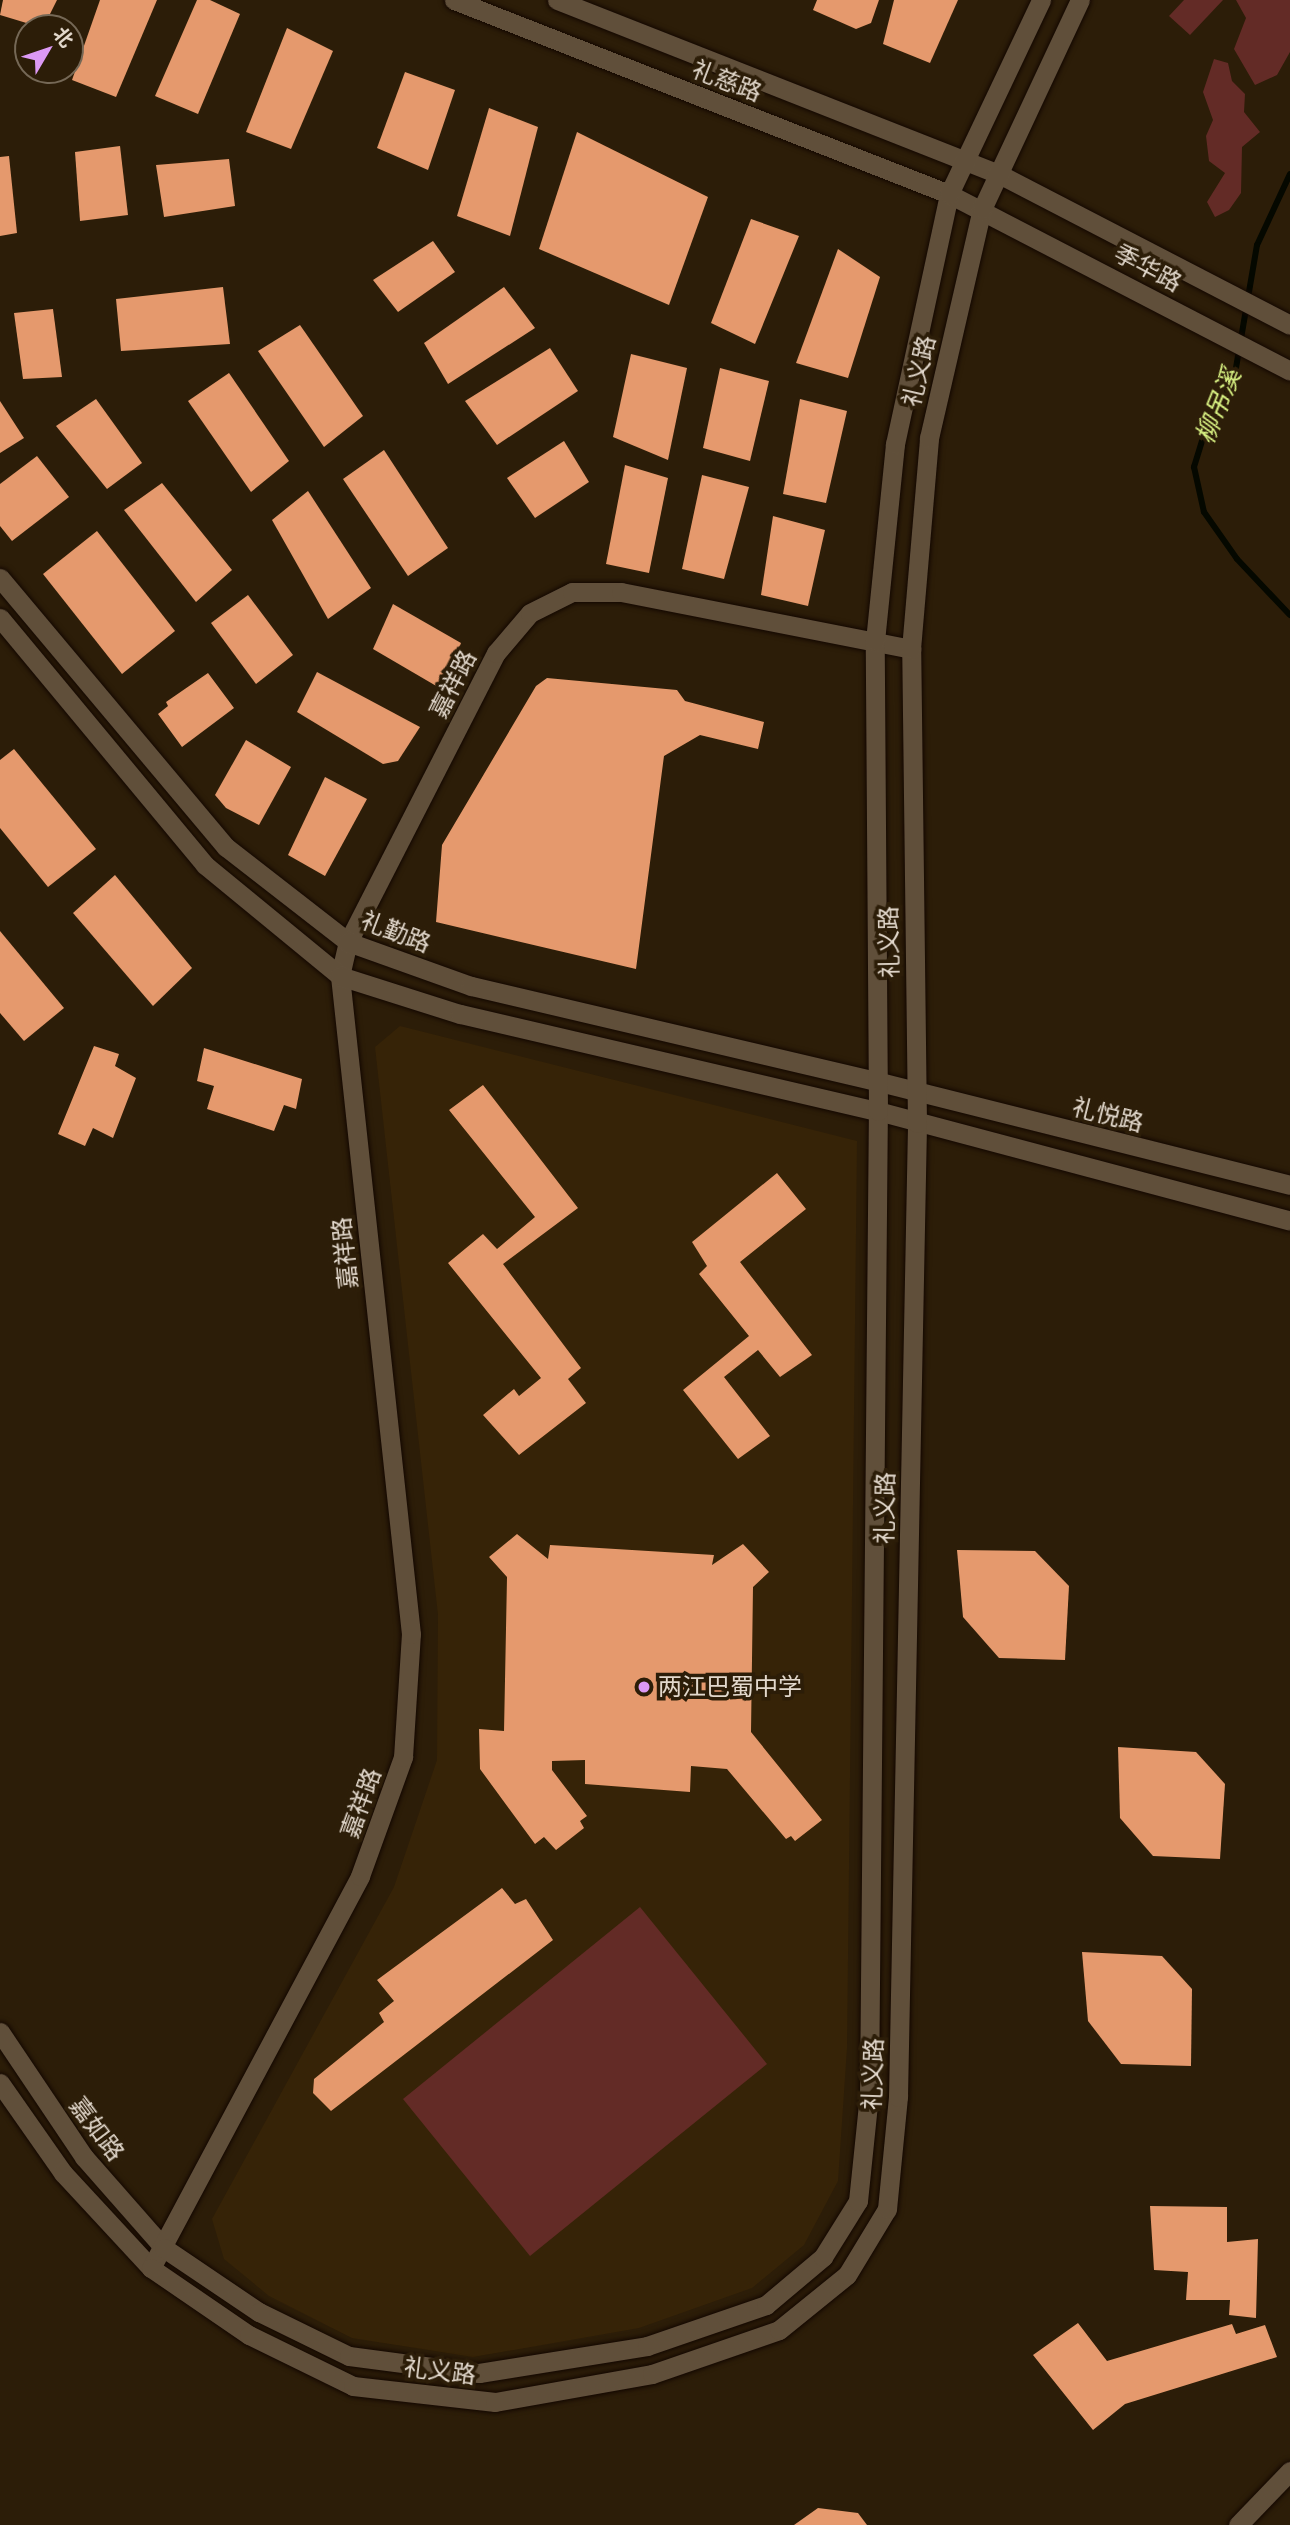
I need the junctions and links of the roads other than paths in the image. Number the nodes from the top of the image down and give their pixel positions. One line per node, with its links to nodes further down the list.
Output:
1 (454, 0): 7 (main road, 礼慈路)
2 (557, 0): 5 (main road, 礼慈路)
3 (1041, 0): 5 (main road, 礼义路)
4 (1080, 0): 6 (main road, 礼义路)
5 (965, 159): 6 (main road, 礼慈路); 7 (main road, 礼义路)
6 (997, 173): 8 (main road, 礼义路); 9 (main road, 季华路)
7 (949, 194): 8 (main road, 礼慈路); 13 (main road, 礼义路)
8 (982, 209): 10 (main road, 季华路); 14 (main road, 礼义路)
9 (1290, 325)
10 (1290, 371)
11 (0, 578): 15 (main road, 礼勤路)
12 (0, 618): 16 (main road)
13 (875, 641): 14 (main road, 嘉祥路); 15 (main road, 嘉祥路); 17 (main road, 礼义路)
14 (911, 649): 18 (main road, 礼义路)
15 (348, 942): 16 (main road, 嘉祥路); 17 (main road, 礼勤路)
16 (340, 976): 19 (main road); 25 (main road, 嘉祥路)
17 (876, 1081): 18 (main road, 礼勤路); 19 (main road, 礼义路)
18 (915, 1092): 20 (main road, 礼义路); 21 (main road, 礼悦路)
19 (878, 1111): 20 (main road); 25 (main road, 礼义路)
20 (917, 1123): 22 (main road); 26 (main road, 礼义路)
21 (1290, 1185)
22 (1290, 1221)
23 (0, 2032): 25 (main road, 嘉如路)
24 (0, 2082): 26 (main road, 嘉如路)
25 (164, 2248): 26 (main road, 嘉祥路)
26 (151, 2268)
27 (1290, 2471): 28 (main road)
28 (1238, 2525)

